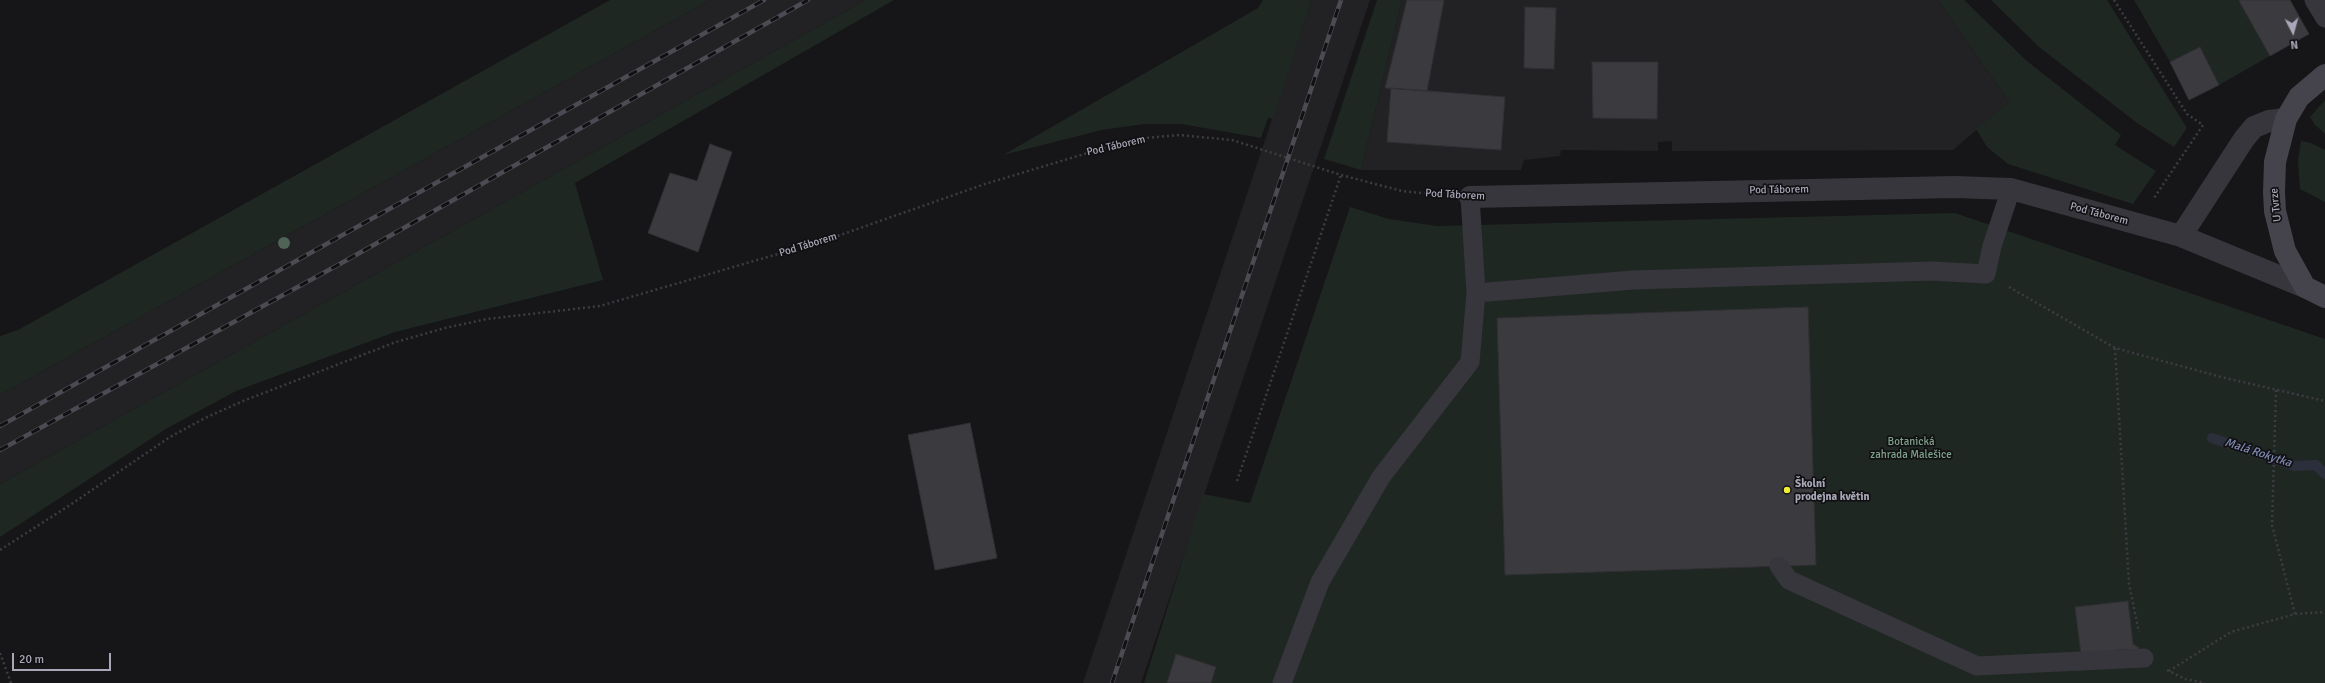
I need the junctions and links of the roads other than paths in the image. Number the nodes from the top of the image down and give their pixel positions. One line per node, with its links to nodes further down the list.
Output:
1 (2314, 0): 2 (lane)
2 (2325, 18)
3 (2325, 75): 4 (main road, U Tvrze)
4 (2286, 119): 7 (street); 8 (main road, U Tvrze)
5 (2011, 189): 6 (street, Pod Táborem); 7 (street, Pod Táborem); 9 (lane)
6 (1470, 197): 9 (lane)
7 (2181, 236): 8 (street, Pod Táborem)
8 (2305, 287): 10 (main road, Pod Táborem)
9 (1476, 293): 13 (lane)
10 (2325, 297)
11 (1779, 566): 12 (lane)
12 (2144, 658)
13 (1282, 683)

